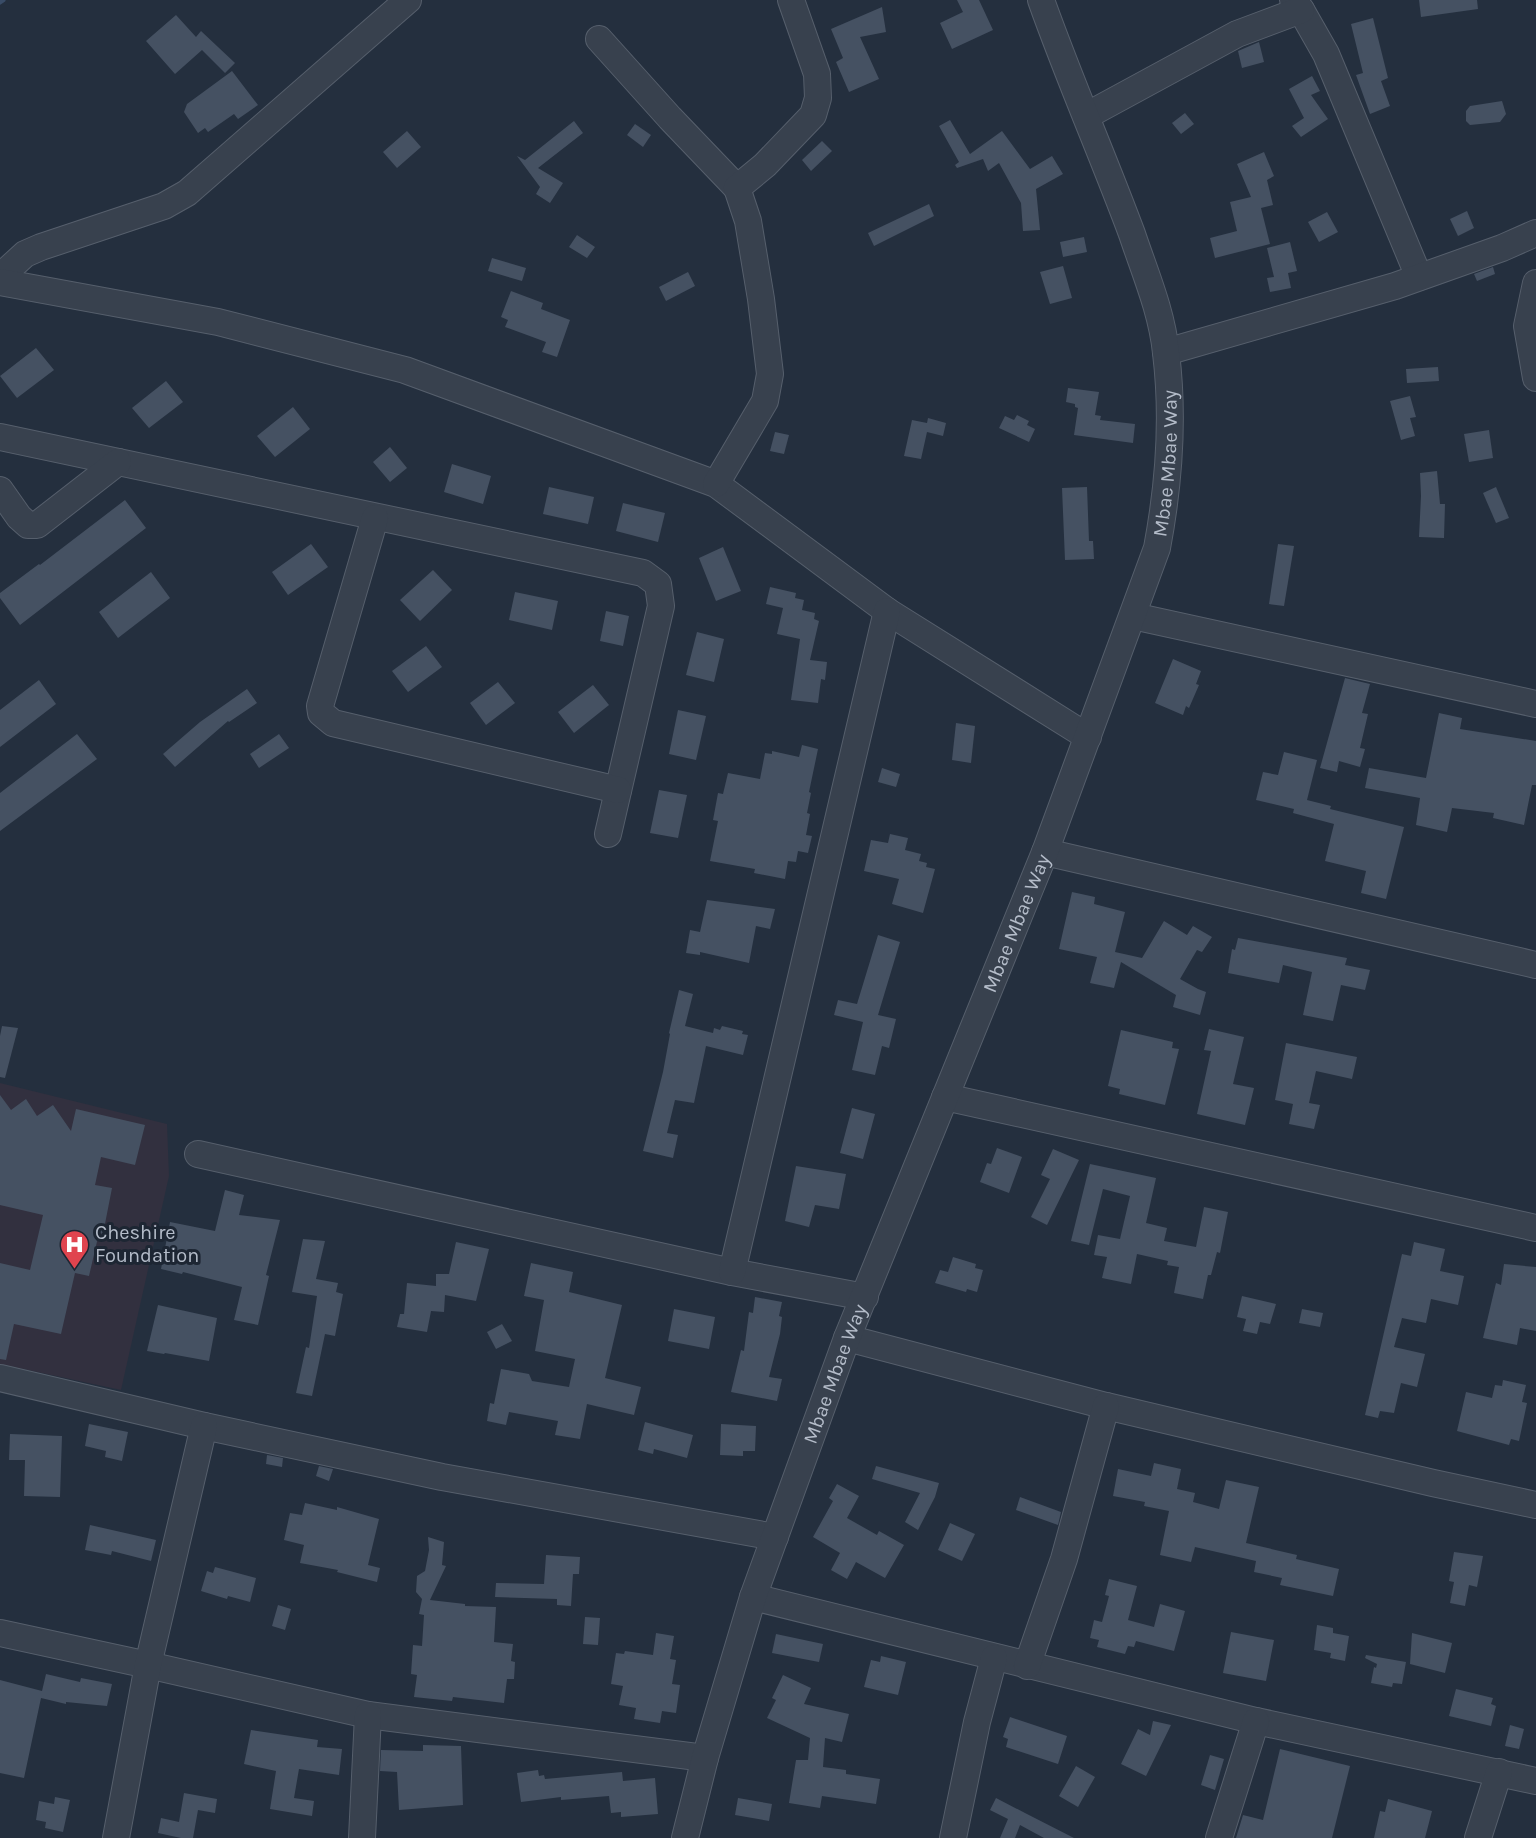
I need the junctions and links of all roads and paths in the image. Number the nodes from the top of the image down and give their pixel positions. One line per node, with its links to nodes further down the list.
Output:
1 (408, 0): 9 (street)
2 (791, 0): 7 (street)
3 (1041, 0): 6 (street, Mbae Mbae Way)
4 (1297, 5): 6 (street); 10 (street)
5 (599, 39): 7 (street)
6 (1086, 116): 13 (street, Mbae Mbae Way)
7 (737, 188): 17 (street)
8 (1536, 233): 10 (street)
9 (0, 277)
10 (1419, 277): 13 (street)
11 (0, 282): 17 (street)
12 (1536, 283): 14 (street)
13 (1166, 352): 21 (street, Mbae Mbae Way)
14 (1536, 378)
15 (0, 437): 16 (street)
16 (118, 462): 18 (street); 19 (street)
17 (716, 484): 20 (street)
18 (0, 490)
19 (375, 518): 24 (street); 24 (street)
20 (887, 611): 23 (street); 31 (street)
21 (1133, 616): 22 (street); 23 (street, Mbae Mbae Way)
22 (1536, 704)
23 (1088, 737): 26 (street, Mbae Mbae Way)
24 (618, 790): 25 (street)
25 (608, 834)
26 (1045, 852): 27 (street); 28 (street, Mbae Mbae Way)
27 (1536, 965)
28 (945, 1097): 30 (street); 32 (street, Mbae Mbae Way)
29 (198, 1154): 31 (street)
30 (1536, 1228)
31 (732, 1272): 32 (street)
32 (865, 1297): 33 (street, Mbae Mbae Way)
33 (847, 1338): 35 (street); 38 (street, Mbae Mbae Way)
34 (0, 1378): 36 (street)
35 (1106, 1406): 37 (street); 43 (street)
36 (204, 1426): 38 (street); 42 (street)
37 (1536, 1505)
38 (775, 1537): 39 (street, Mbae Mbae Way)
39 (753, 1598): 41 (street); 46 (street, Mbae Mbae Way)
40 (0, 1633): 42 (street)
41 (994, 1658): 43 (street); 52 (street)
42 (148, 1665): 44 (street); 49 (street)
43 (1027, 1666): 45 (street)
44 (368, 1715): 46 (street); 50 (street)
45 (1257, 1721): 47 (street); 53 (street)
46 (705, 1758): 51 (street, Mbae Mbae Way)
47 (1499, 1772): 48 (street); 54 (street)
48 (1536, 1781)
49 (116, 1838)
50 (362, 1838)
51 (685, 1838)
52 (953, 1838)
53 (1218, 1838)
54 (1478, 1838)

